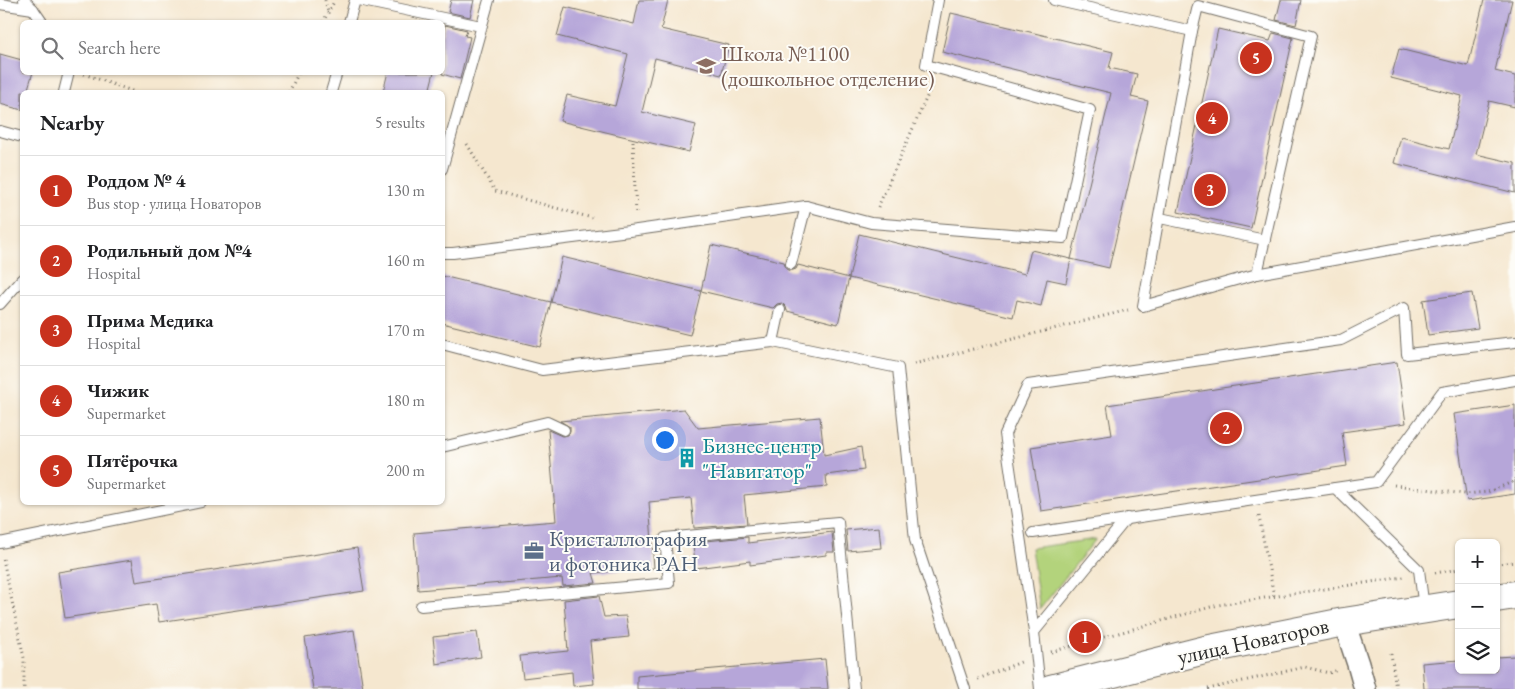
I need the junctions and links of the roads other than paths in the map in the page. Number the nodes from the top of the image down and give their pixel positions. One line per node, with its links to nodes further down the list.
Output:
1 (24, 0): 9 (lane)
2 (357, 0): 11 (lane); 12 (lane)
3 (489, 0): 12 (lane)
4 (938, 0): 21 (lane)
5 (1054, 0): 8 (lane)
6 (1199, 3): 13 (lane); 24 (lane)
7 (0, 4): 9 (lane)
8 (1088, 4): 13 (lane)
9 (33, 9): 10 (lane)
10 (41, 20)
11 (351, 20)
12 (481, 26): 20 (lane)
13 (1192, 31): 22 (lane)
14 (68, 75): 16 (lane)
15 (336, 75): 17 (lane)
16 (64, 90)
17 (332, 90)
18 (0, 131): 19 (lane)
19 (20, 136)
20 (445, 159)
21 (806, 206): 25 (lane); 26 (lane)
22 (1160, 218): 24 (lane); 27 (lane)
23 (1515, 227): 27 (lane)
24 (1265, 240): 27 (lane)
25 (445, 253)
26 (791, 264)
27 (1258, 274)
28 (20, 281): 29 (lane)
29 (0, 304)
30 (780, 310): 31 (lane)
31 (773, 342): 33 (lane); 49 (lane)
32 (1515, 342): 48 (lane)
33 (445, 345)
34 (1515, 380): 37 (lane)
35 (564, 430): 36 (lane)
36 (445, 446)
37 (1335, 488): 39 (lane); 46 (lane)
38 (186, 505): 41 (lane)
39 (1126, 518): 40 (lane); 48 (lane)
40 (1033, 532)
41 (0, 543)
42 (1515, 595): 43 (street)
43 (1500, 597)
44 (1455, 605): 46 (street, улица Новаторов)
45 (421, 606): 50 (lane)
46 (1424, 609): 47 (street, улица Новаторов)
47 (1344, 622): 52 (street, улица Новаторов); 53 (street)
48 (1034, 632): 51 (lane)
49 (964, 687)
50 (854, 689)
51 (1040, 689)
52 (1050, 689)
53 (1365, 689)

